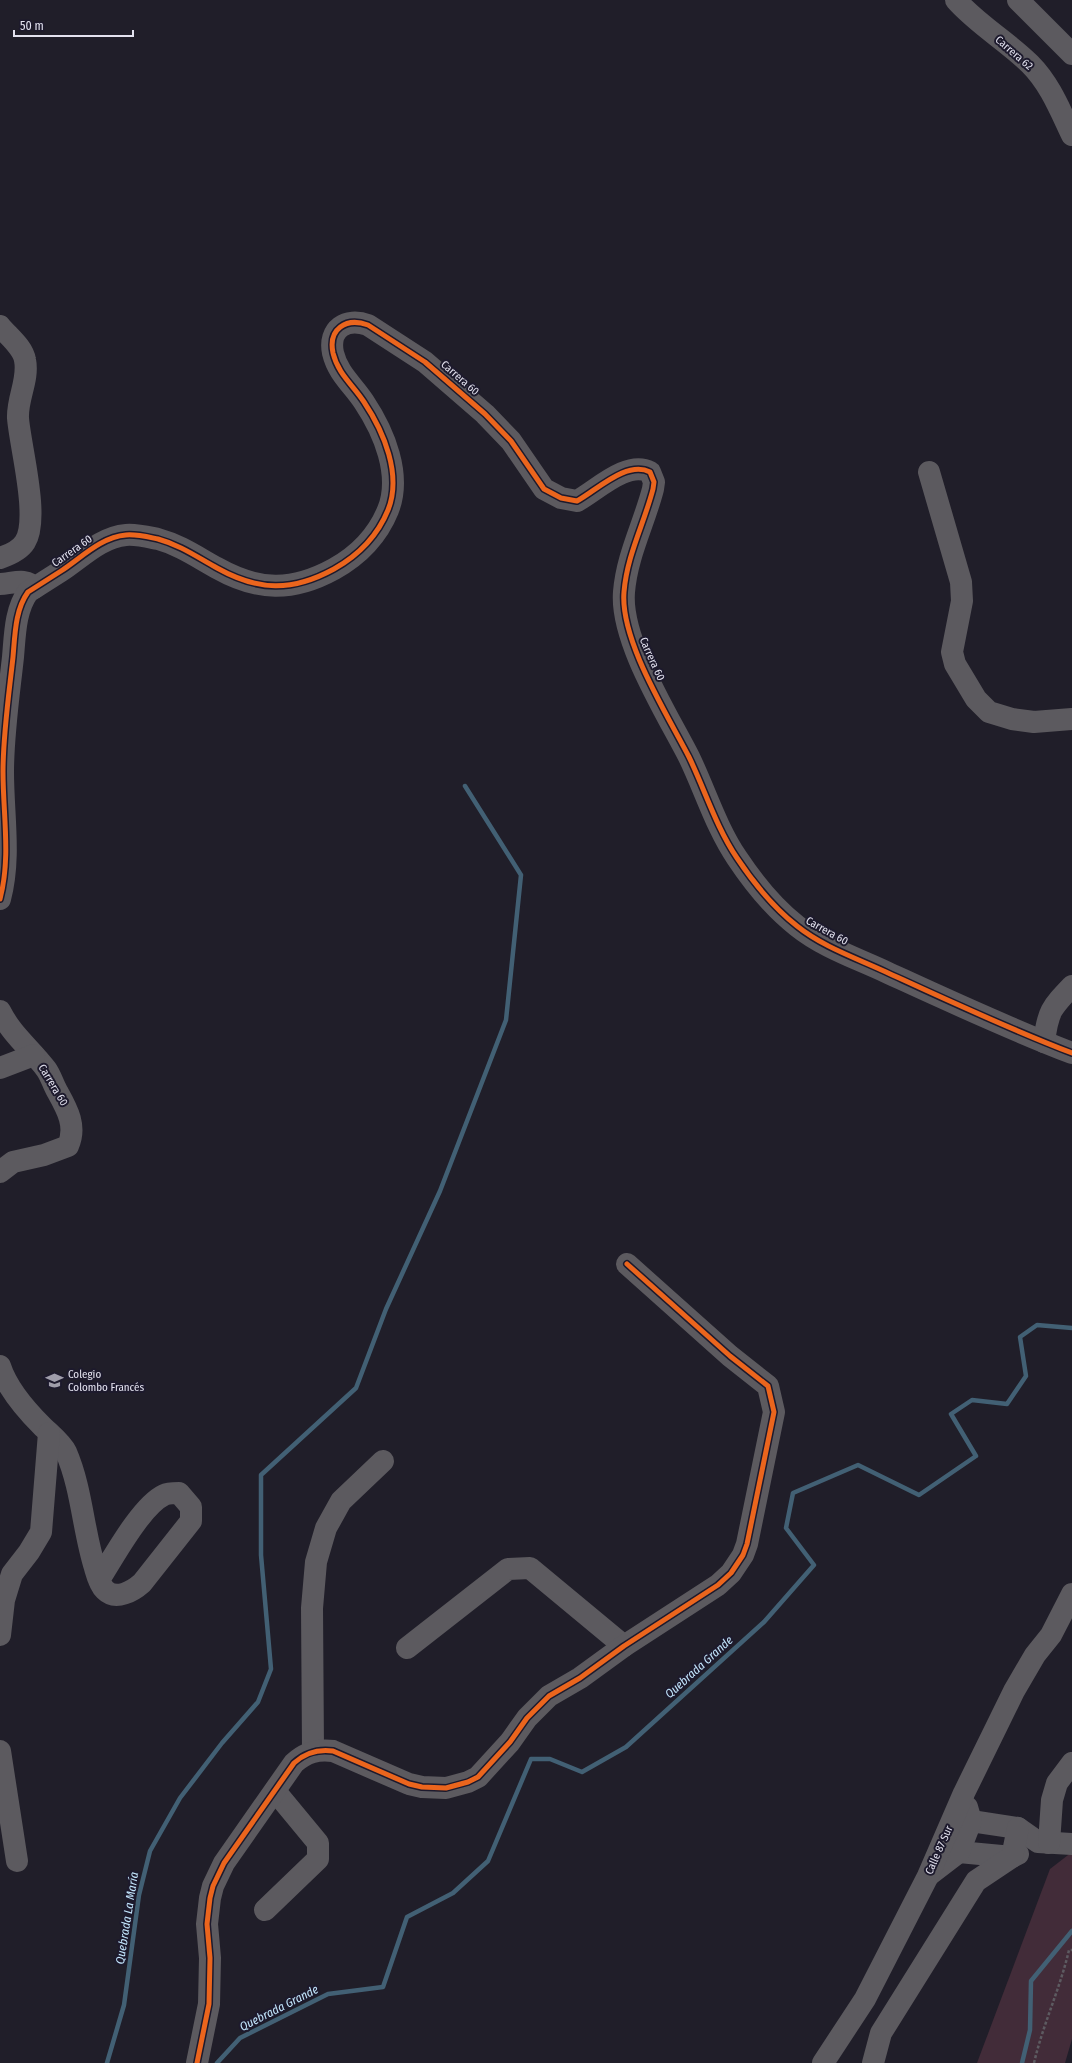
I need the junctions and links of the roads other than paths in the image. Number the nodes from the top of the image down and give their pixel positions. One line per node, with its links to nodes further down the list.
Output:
1 (956, 0): 4 (street, Carrera 62)
2 (1018, 0): 3 (street)
3 (1072, 54)
4 (1072, 135)
5 (0, 326): 7 (street)
6 (929, 472): 10 (street)
7 (0, 558)
8 (0, 584): 9 (street)
9 (34, 588): 11 (street, Carrera 60); 14 (street, Carrera 60)
10 (1072, 719)
11 (0, 899)
12 (1072, 986): 14 (street)
13 (0, 1011): 16 (street, Carrera 60)
14 (1044, 1042): 15 (street, Carrera 60)
15 (1072, 1053)
16 (34, 1055): 17 (street); 18 (street, Carrera 60)
17 (0, 1068)
18 (0, 1172)
19 (627, 1264): 28 (street)
20 (2, 1371): 21 (street)
21 (49, 1433): 23 (street); 26 (street)
22 (383, 1461): 31 (street)
23 (99, 1580): 23 (street)
24 (1072, 1594): 27 (street, Calle 87 Sur)
25 (1072, 1621): 27 (street, Calle 87 Sur)
26 (0, 1635)
27 (1051, 1635): 34 (street, Calle 87 Sur)
28 (624, 1646): 29 (street); 31 (street)
29 (407, 1648)
30 (0, 1751): 41 (street)
31 (313, 1751): 33 (street)
32 (1072, 1763): 37 (street)
33 (275, 1791): 43 (street); 44 (street)
34 (964, 1793): 35 (street); 42 (street, Calle 87 Sur)
35 (971, 1821): 36 (street); 39 (street)
36 (1018, 1828): 37 (street); 40 (street)
37 (1043, 1842): 38 (street); 40 (street)
38 (1072, 1844)
39 (960, 1852): 40 (street); 42 (street)
40 (1012, 1857): 46 (street)
41 (17, 1861)
42 (928, 1876): 45 (street, Calle 87 Sur)
43 (265, 1910)
44 (197, 2063)
45 (823, 2063)
46 (873, 2063)

